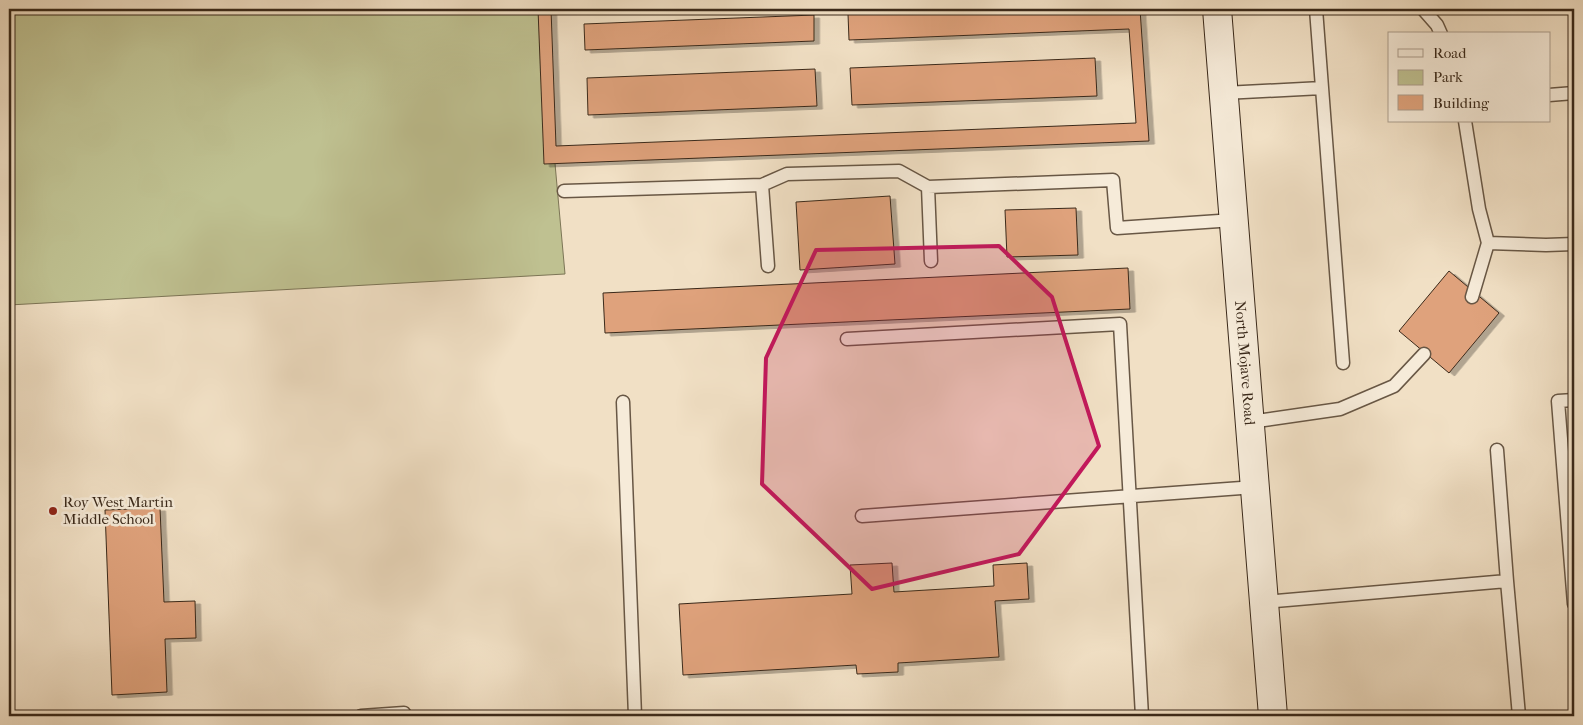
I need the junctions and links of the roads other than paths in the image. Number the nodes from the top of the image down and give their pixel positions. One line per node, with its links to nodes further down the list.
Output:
1 (1217, 9): 6 (street, North Mojave Road)
2 (1316, 9): 5 (lane)
3 (1422, 9): 4 (lane)
4 (1440, 32)
5 (1322, 88): 6 (lane); 21 (lane)
6 (1224, 93): 13 (street, North Mojave Road)
7 (1574, 93): 8 (lane)
8 (1550, 95)
9 (1465, 122): 14 (lane)
10 (762, 185): 11 (lane); 12 (lane); 17 (lane)
11 (928, 187): 13 (lane); 16 (lane)
12 (564, 191)
13 (1234, 220): 24 (street, North Mojave Road)
14 (1488, 243): 15 (lane); 18 (lane)
15 (1574, 244)
16 (932, 261)
17 (768, 266)
18 (1472, 297)
19 (847, 339): 27 (lane)
20 (1424, 354): 24 (lane)
21 (1343, 363)
22 (1574, 400): 31 (lane)
23 (623, 402): 34 (lane)
24 (1250, 422): 26 (street, North Mojave Road)
25 (1497, 450): 29 (lane)
26 (1255, 487): 27 (lane); 30 (street, North Mojave Road)
27 (1129, 496): 28 (lane); 35 (lane)
28 (862, 516)
29 (1507, 581): 30 (lane); 37 (lane)
30 (1264, 602): 36 (street, North Mojave Road)
31 (1574, 604)
32 (362, 716): 33 (lane)
33 (404, 716)
34 (635, 716)
35 (1142, 716)
36 (1273, 716)
37 (1520, 716)

